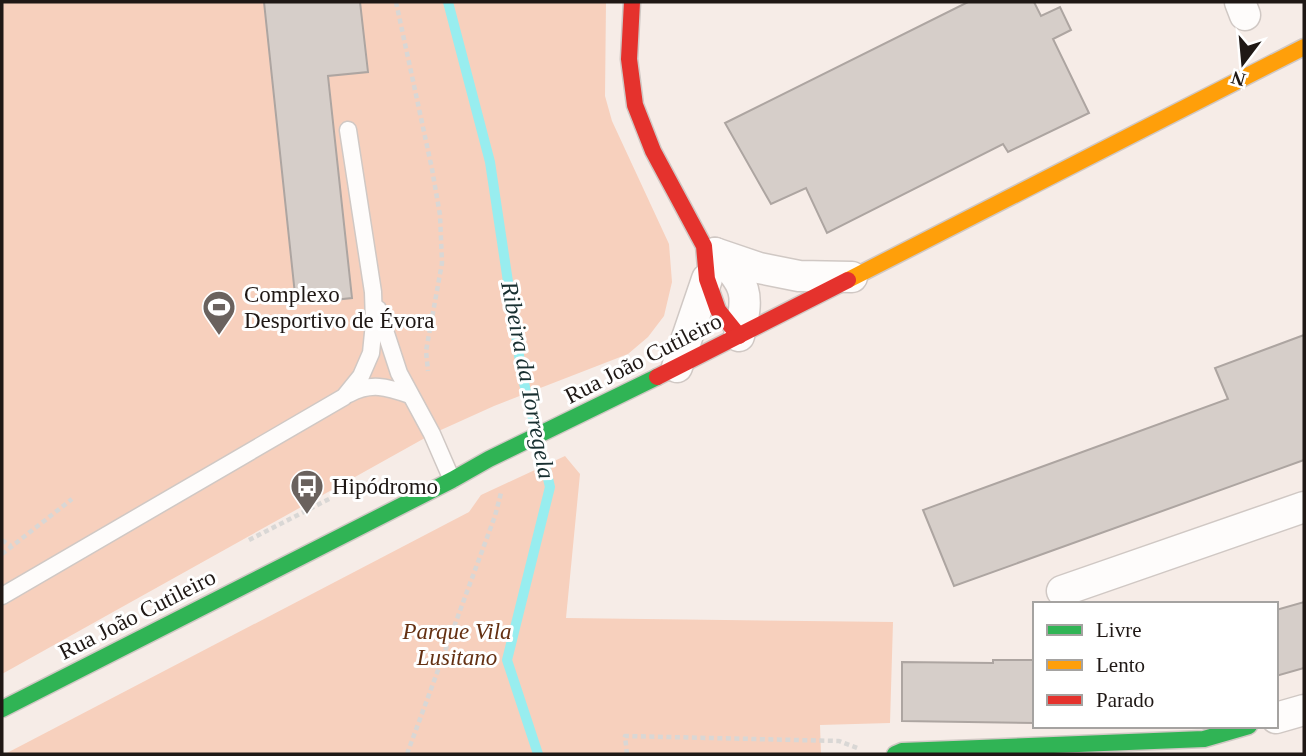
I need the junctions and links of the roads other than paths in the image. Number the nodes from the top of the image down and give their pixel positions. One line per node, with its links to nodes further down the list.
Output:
1 (632, 2): 4 (main road)
2 (1304, 47): 5 (main road, Rua João Cutileiro)
3 (348, 131): 6 (lane)
4 (709, 260): 5 (street); 7 (street); 8 (street)
5 (852, 277): 7 (main road, Rua João Cutileiro)
6 (373, 292): 9 (lane); 10 (lane)
7 (739, 336): 8 (main road, Rua João Cutileiro)
8 (677, 367): 11 (main road, Rua João Cutileiro)
9 (410, 395): 10 (lane); 11 (lane)
10 (344, 397): 14 (lane)
11 (452, 480): 15 (main road, Rua João Cutileiro)
12 (1304, 507): 13 (street)
13 (1062, 591)
14 (2, 596)
15 (2, 709)
16 (1304, 710): 17 (street)
17 (1278, 717)
18 (1245, 728): 19 (main road)
19 (1204, 747): 20 (main road)
20 (895, 754)

